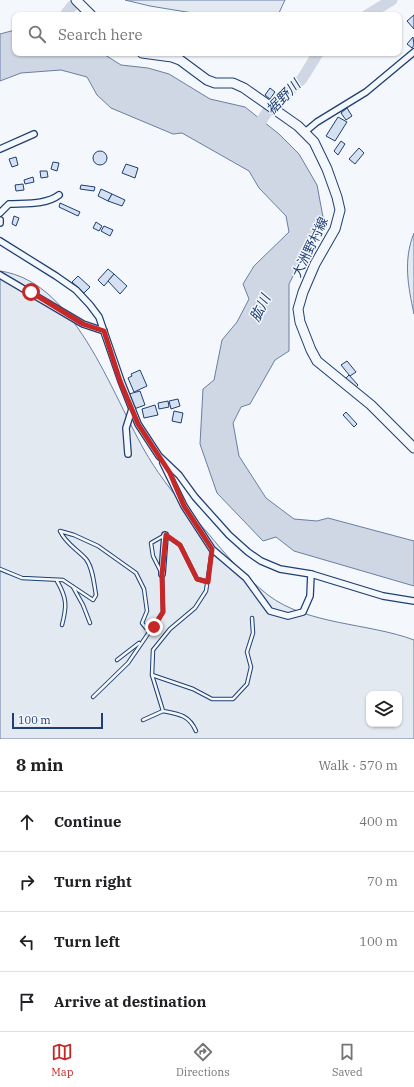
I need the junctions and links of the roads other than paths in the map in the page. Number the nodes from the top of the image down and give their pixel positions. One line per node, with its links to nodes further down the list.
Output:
1 (76, 0): 2 (main road)
2 (88, 12)
3 (414, 52): 5 (street)
4 (164, 56): 5 (main road, 大洲野村線)
5 (305, 132): 16 (main road, 大洲野村線)
6 (34, 134): 7 (street)
7 (0, 149)
8 (59, 195): 9 (street)
9 (0, 213)
10 (0, 220): 11 (street)
11 (0, 223)
12 (0, 241): 14 (street)
13 (0, 275): 14 (street)
14 (104, 331): 15 (street)
15 (132, 408): 17 (street); 18 (street)
16 (414, 448)
17 (128, 454)
18 (159, 456): 20 (street); 23 (street)
19 (166, 535): 22 (street); 22 (lane); 25 (lane)
20 (212, 549): 23 (street); 25 (lane)
21 (0, 569): 24 (lane)
22 (162, 574): 30 (lane)
23 (311, 574): 27 (street)
24 (56, 580): 26 (lane); 31 (lane)
25 (208, 582): 34 (lane)
26 (73, 587): 29 (lane); 30 (lane)
27 (414, 601)
28 (252, 618): 34 (lane)
29 (90, 623)
30 (156, 623): 32 (lane)
31 (62, 625)
32 (141, 642): 33 (lane); 35 (lane)
33 (117, 660)
34 (152, 675): 36 (lane)
35 (93, 697)
36 (163, 711): 37 (lane); 38 (lane)
37 (143, 720)
38 (196, 731)

